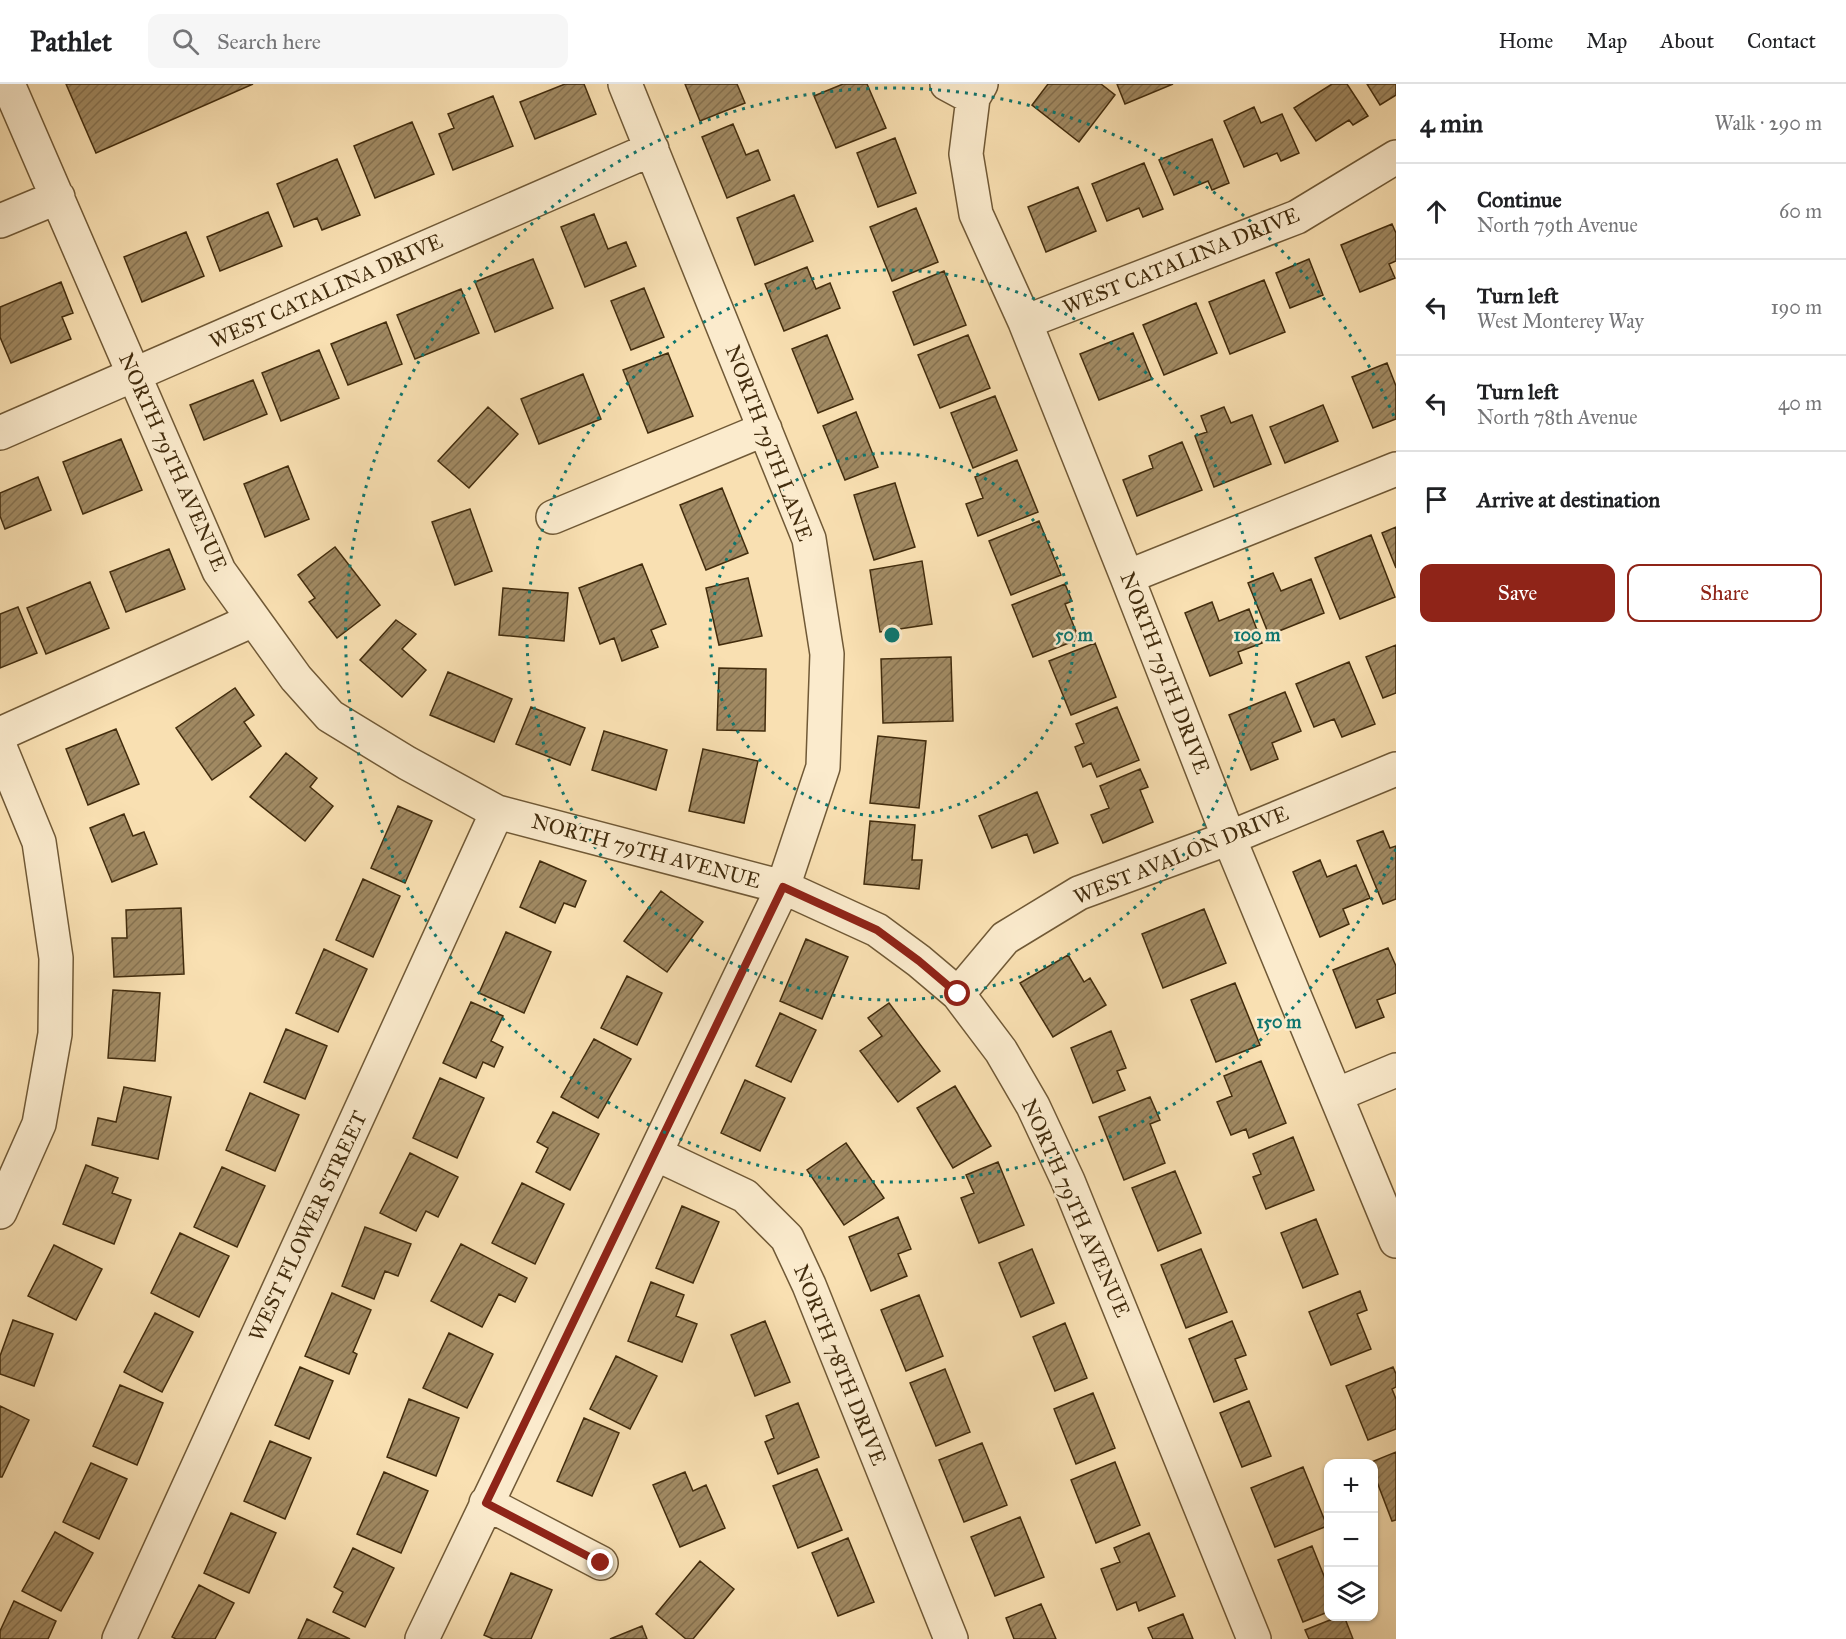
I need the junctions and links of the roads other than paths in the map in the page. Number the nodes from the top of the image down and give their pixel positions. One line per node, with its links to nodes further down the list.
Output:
1 (8, 84): 6 (street, NORTH 79TH AVENUE)
2 (625, 84): 4 (street, NORTH 79TH LANE)
3 (967, 89): 8 (street, NORTH 79TH DRIVE)
4 (652, 149): 9 (street, WEST CATALINA DRIVE); 10 (street, NORTH 79TH LANE)
5 (1396, 157): 8 (street, WEST CATALINA DRIVE)
6 (58, 197): 7 (street); 9 (street, NORTH 79TH AVENUE)
7 (0, 221)
8 (1025, 322): 14 (street, NORTH 79TH DRIVE)
9 (133, 375): 11 (street, WEST CATALINA DRIVE); 15 (street, NORTH 79TH AVENUE)
10 (765, 429): 13 (street); 21 (street, NORTH 79TH LANE)
11 (0, 433)
12 (1396, 469): 14 (street)
13 (552, 518)
14 (1127, 577): 20 (street, NORTH 79TH DRIVE)
15 (253, 620): 16 (street); 19 (street, NORTH 79TH AVENUE)
16 (0, 734)
17 (0, 747): 26 (street)
18 (1396, 769): 20 (street, WEST AVALON DRIVE)
19 (497, 812): 21 (street, NORTH 79TH AVENUE); 30 (street, WEST FLOWER STREET)
20 (1228, 838): 22 (street, WEST AVALON DRIVE); 24 (street, NORTH 79TH DRIVE)
21 (783, 887): 22 (street, NORTH 79TH AVENUE); 25 (street, NORTH 79TH LANE)
22 (958, 994): 33 (street, NORTH 79TH AVENUE)
23 (1396, 1070): 24 (street)
24 (1336, 1095): 27 (street, NORTH 79TH DRIVE)
25 (656, 1154): 28 (street, NORTH 79TH LANE); 32 (street, NORTH 78TH DRIVE)
26 (0, 1212)
27 (1396, 1241)
28 (486, 1503): 29 (street); 31 (street, NORTH 79TH LANE)
29 (601, 1563)
30 (118, 1639)
31 (422, 1639)
32 (951, 1639)
33 (1254, 1639)

